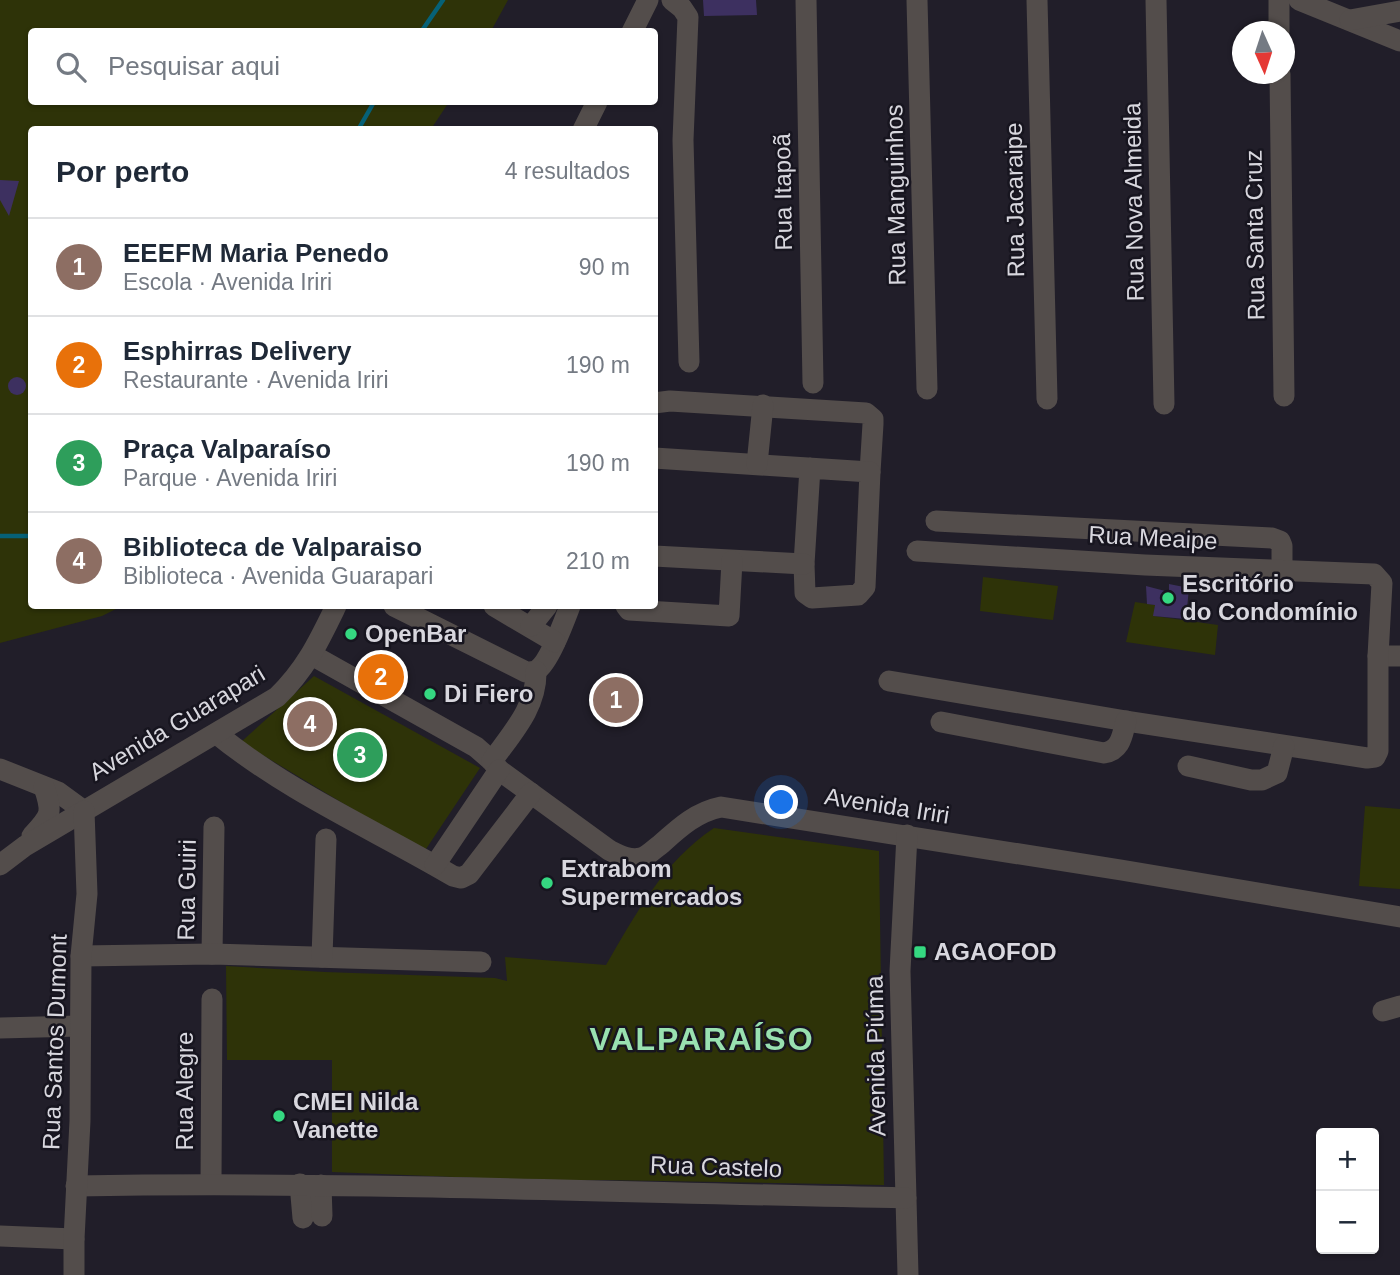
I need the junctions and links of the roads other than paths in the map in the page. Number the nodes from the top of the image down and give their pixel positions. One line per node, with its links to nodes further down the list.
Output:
1 (648, 0): 12 (street)
2 (672, 0): 17 (street)
3 (806, 0): 18 (street, Rua Itapoã)
4 (917, 0): 19 (street, Rua Manguinhos)
5 (1037, 0): 21 (street, Rua Jacaraipe)
6 (1156, 0): 23 (street, Rua Nova Almeida)
7 (1279, 0): 11 (street)
8 (1299, 0): 10 (street)
9 (1400, 11): 10 (street)
10 (1347, 20): 13 (street)
11 (1279, 21)
12 (634, 28)
13 (1400, 41)
14 (1280, 84): 20 (street, Rua Santa Cruz)
15 (596, 105): 16 (street)
16 (585, 126)
17 (689, 362)
18 (813, 383)
19 (927, 389)
20 (1284, 396)
21 (1047, 399)
22 (658, 402): 24 (street)
23 (1164, 404)
24 (763, 405): 26 (street); 28 (street)
25 (658, 458): 26 (street)
26 (757, 464): 27 (street)
27 (810, 468): 28 (street); 33 (street)
28 (870, 472): 33 (street)
29 (936, 521): 34 (street)
30 (917, 551): 34 (street, Rua Meaipe)
31 (658, 556): 32 (street)
32 (732, 561): 33 (street); 40 (street)
33 (804, 564)
34 (1282, 570): 44 (street, Rua Meaipe)
35 (335, 609): 43 (street, Avenida Guarapari)
36 (400, 609): 46 (street)
37 (500, 609): 41 (street)
38 (545, 609): 41 (street)
39 (569, 609): 42 (street)
40 (628, 609)
41 (531, 626): 42 (street)
42 (555, 642): 46 (street)
43 (312, 655): 50 (street, Avenida Guarapari); 52 (street, Avenida Iriri)
44 (1377, 656): 45 (street); 51 (street)
45 (1400, 656)
46 (536, 671): 52 (street)
47 (889, 681): 48 (street)
48 (1126, 721): 49 (street); 51 (street)
49 (941, 722)
50 (217, 734): 57 (street, Avenida Guarapari); 65 (street)
51 (1284, 746): 53 (street)
52 (495, 765): 56 (street, Avenida Iriri); 65 (street)
53 (1188, 766)
54 (0, 769): 55 (street)
55 (44, 787): 57 (street); 63 (street)
56 (531, 793): 60 (street, Avenida Iriri); 65 (street)
57 (84, 811): 59 (street, Avenida Guarapari); 62 (street, Rua Santos Dumont)
58 (214, 827): 67 (street, Rua Guiri)
59 (47, 833): 62 (street); 63 (street, Avenida Guarapari)
60 (906, 835): 66 (street, Avenida Iriri); 78 (street, Avenida Piúma)
61 (326, 839): 69 (street)
62 (86, 840): 68 (street, Rua Santos Dumont)
63 (25, 846): 64 (street)
64 (0, 865)
65 (435, 865)
66 (1400, 917)
67 (212, 954): 68 (street); 69 (street)
68 (81, 956): 72 (street, Rua Santos Dumont)
69 (322, 957): 70 (street)
70 (481, 962)
71 (212, 999): 74 (street, Rua Alegre)
72 (79, 1026): 73 (street); 76 (street, Rua Santos Dumont)
73 (0, 1028)
74 (211, 1183): 75 (street, Rua Alegre); 76 (street, Rua Alegre)
75 (310, 1184): 77 (street, Rua Alegre); 79 (street)
76 (76, 1186): 81 (street, Rua Santos Dumont)
77 (525, 1188): 78 (street, Rua Castelo)
78 (906, 1198): 83 (street, Avenida Piúma)
79 (312, 1217)
80 (0, 1236): 81 (street)
81 (74, 1238): 82 (street, Rua Santos Dumont)
82 (75, 1275)
83 (908, 1275)

